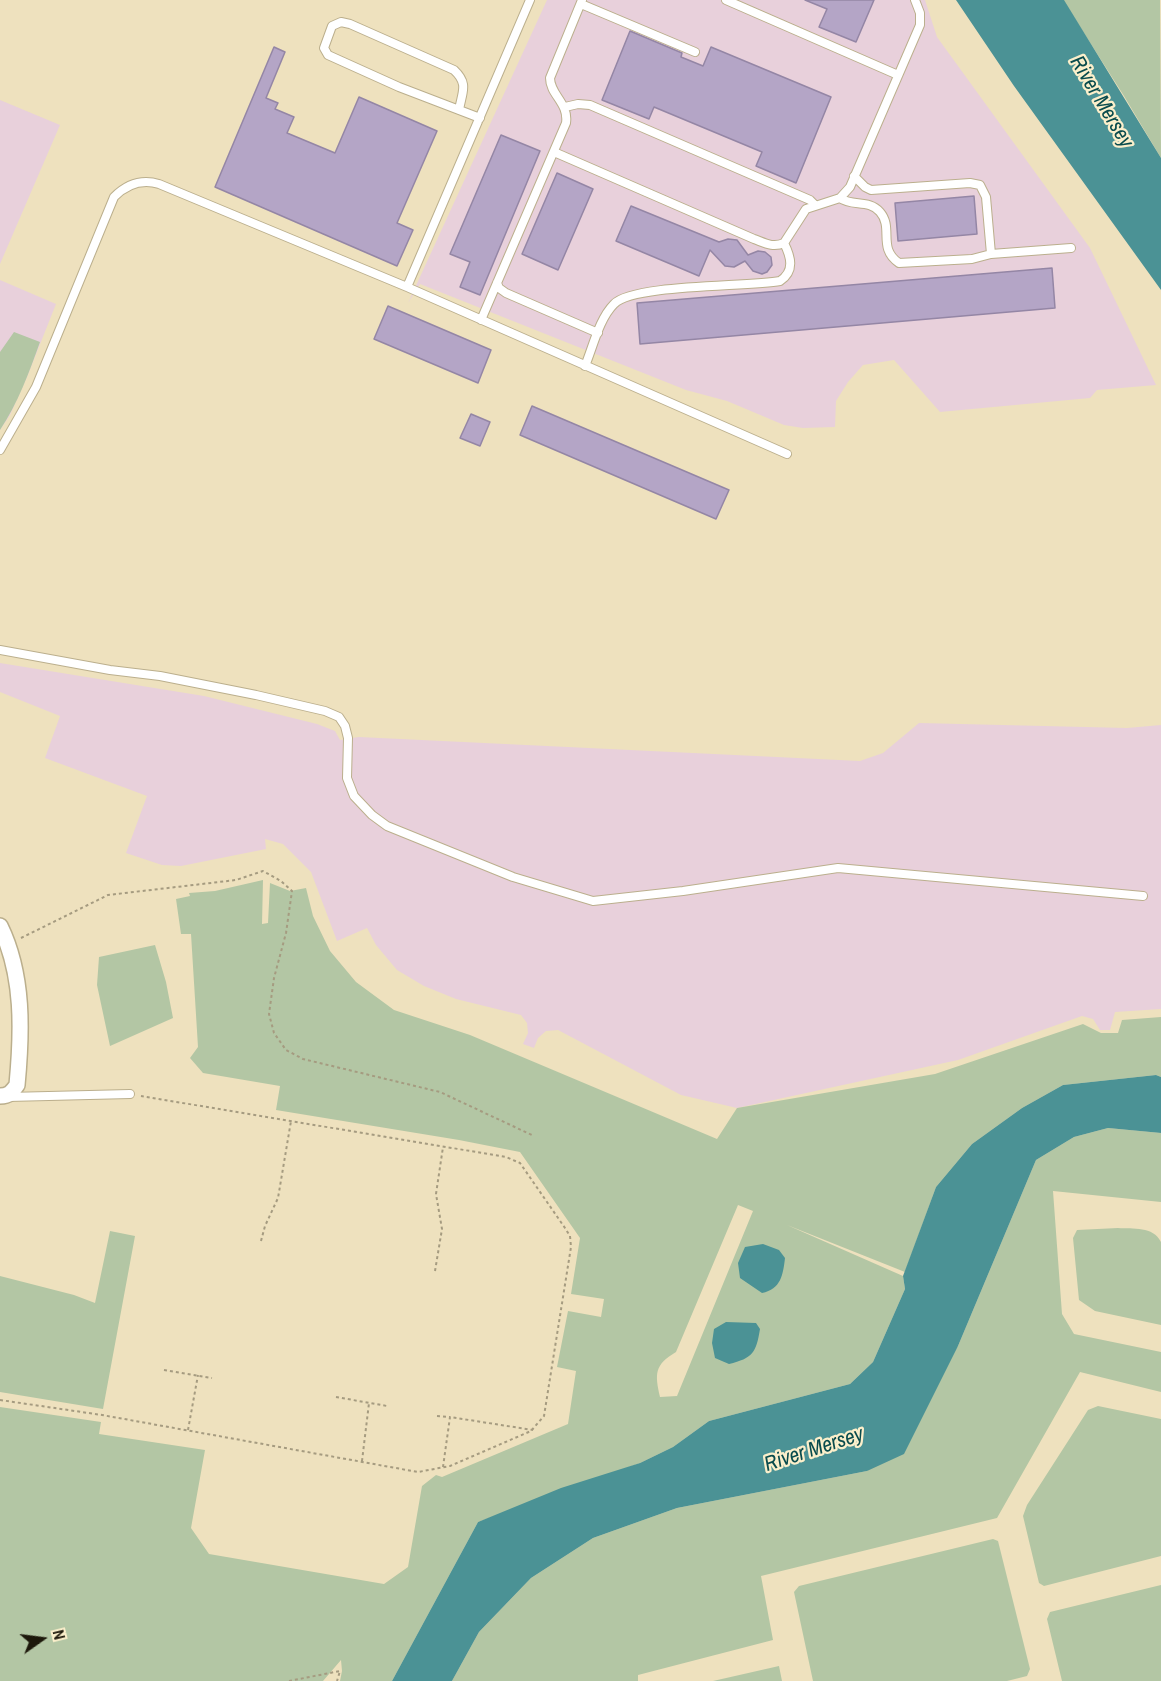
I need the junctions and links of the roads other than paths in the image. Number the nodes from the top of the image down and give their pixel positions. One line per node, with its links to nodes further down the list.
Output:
1 (530, 0): 9 (lane)
2 (726, 0): 6 (lane)
3 (915, 0): 6 (lane)
4 (582, 2): 5 (lane); 7 (lane)
5 (695, 52)
6 (898, 75): 11 (lane)
7 (565, 107): 10 (lane); 13 (lane)
8 (459, 110): 8 (lane); 9 (lane)
9 (480, 118): 18 (lane)
10 (554, 152): 14 (lane); 17 (lane)
11 (854, 176): 12 (lane); 16 (lane)
12 (840, 198): 13 (lane); 16 (lane)
13 (815, 205): 14 (lane)
14 (784, 243): 20 (lane)
15 (1071, 248): 16 (lane)
16 (991, 254)
17 (497, 283): 19 (lane); 20 (lane)
18 (407, 287): 19 (lane); 22 (lane)
19 (481, 320): 21 (lane)
20 (598, 333): 21 (lane)
21 (585, 366): 23 (lane)
22 (0, 450)
23 (787, 454)
24 (0, 650): 25 (lane)
25 (1143, 896)
26 (0, 926): 28 (street)
27 (130, 1094): 28 (lane)
28 (3, 1096)

